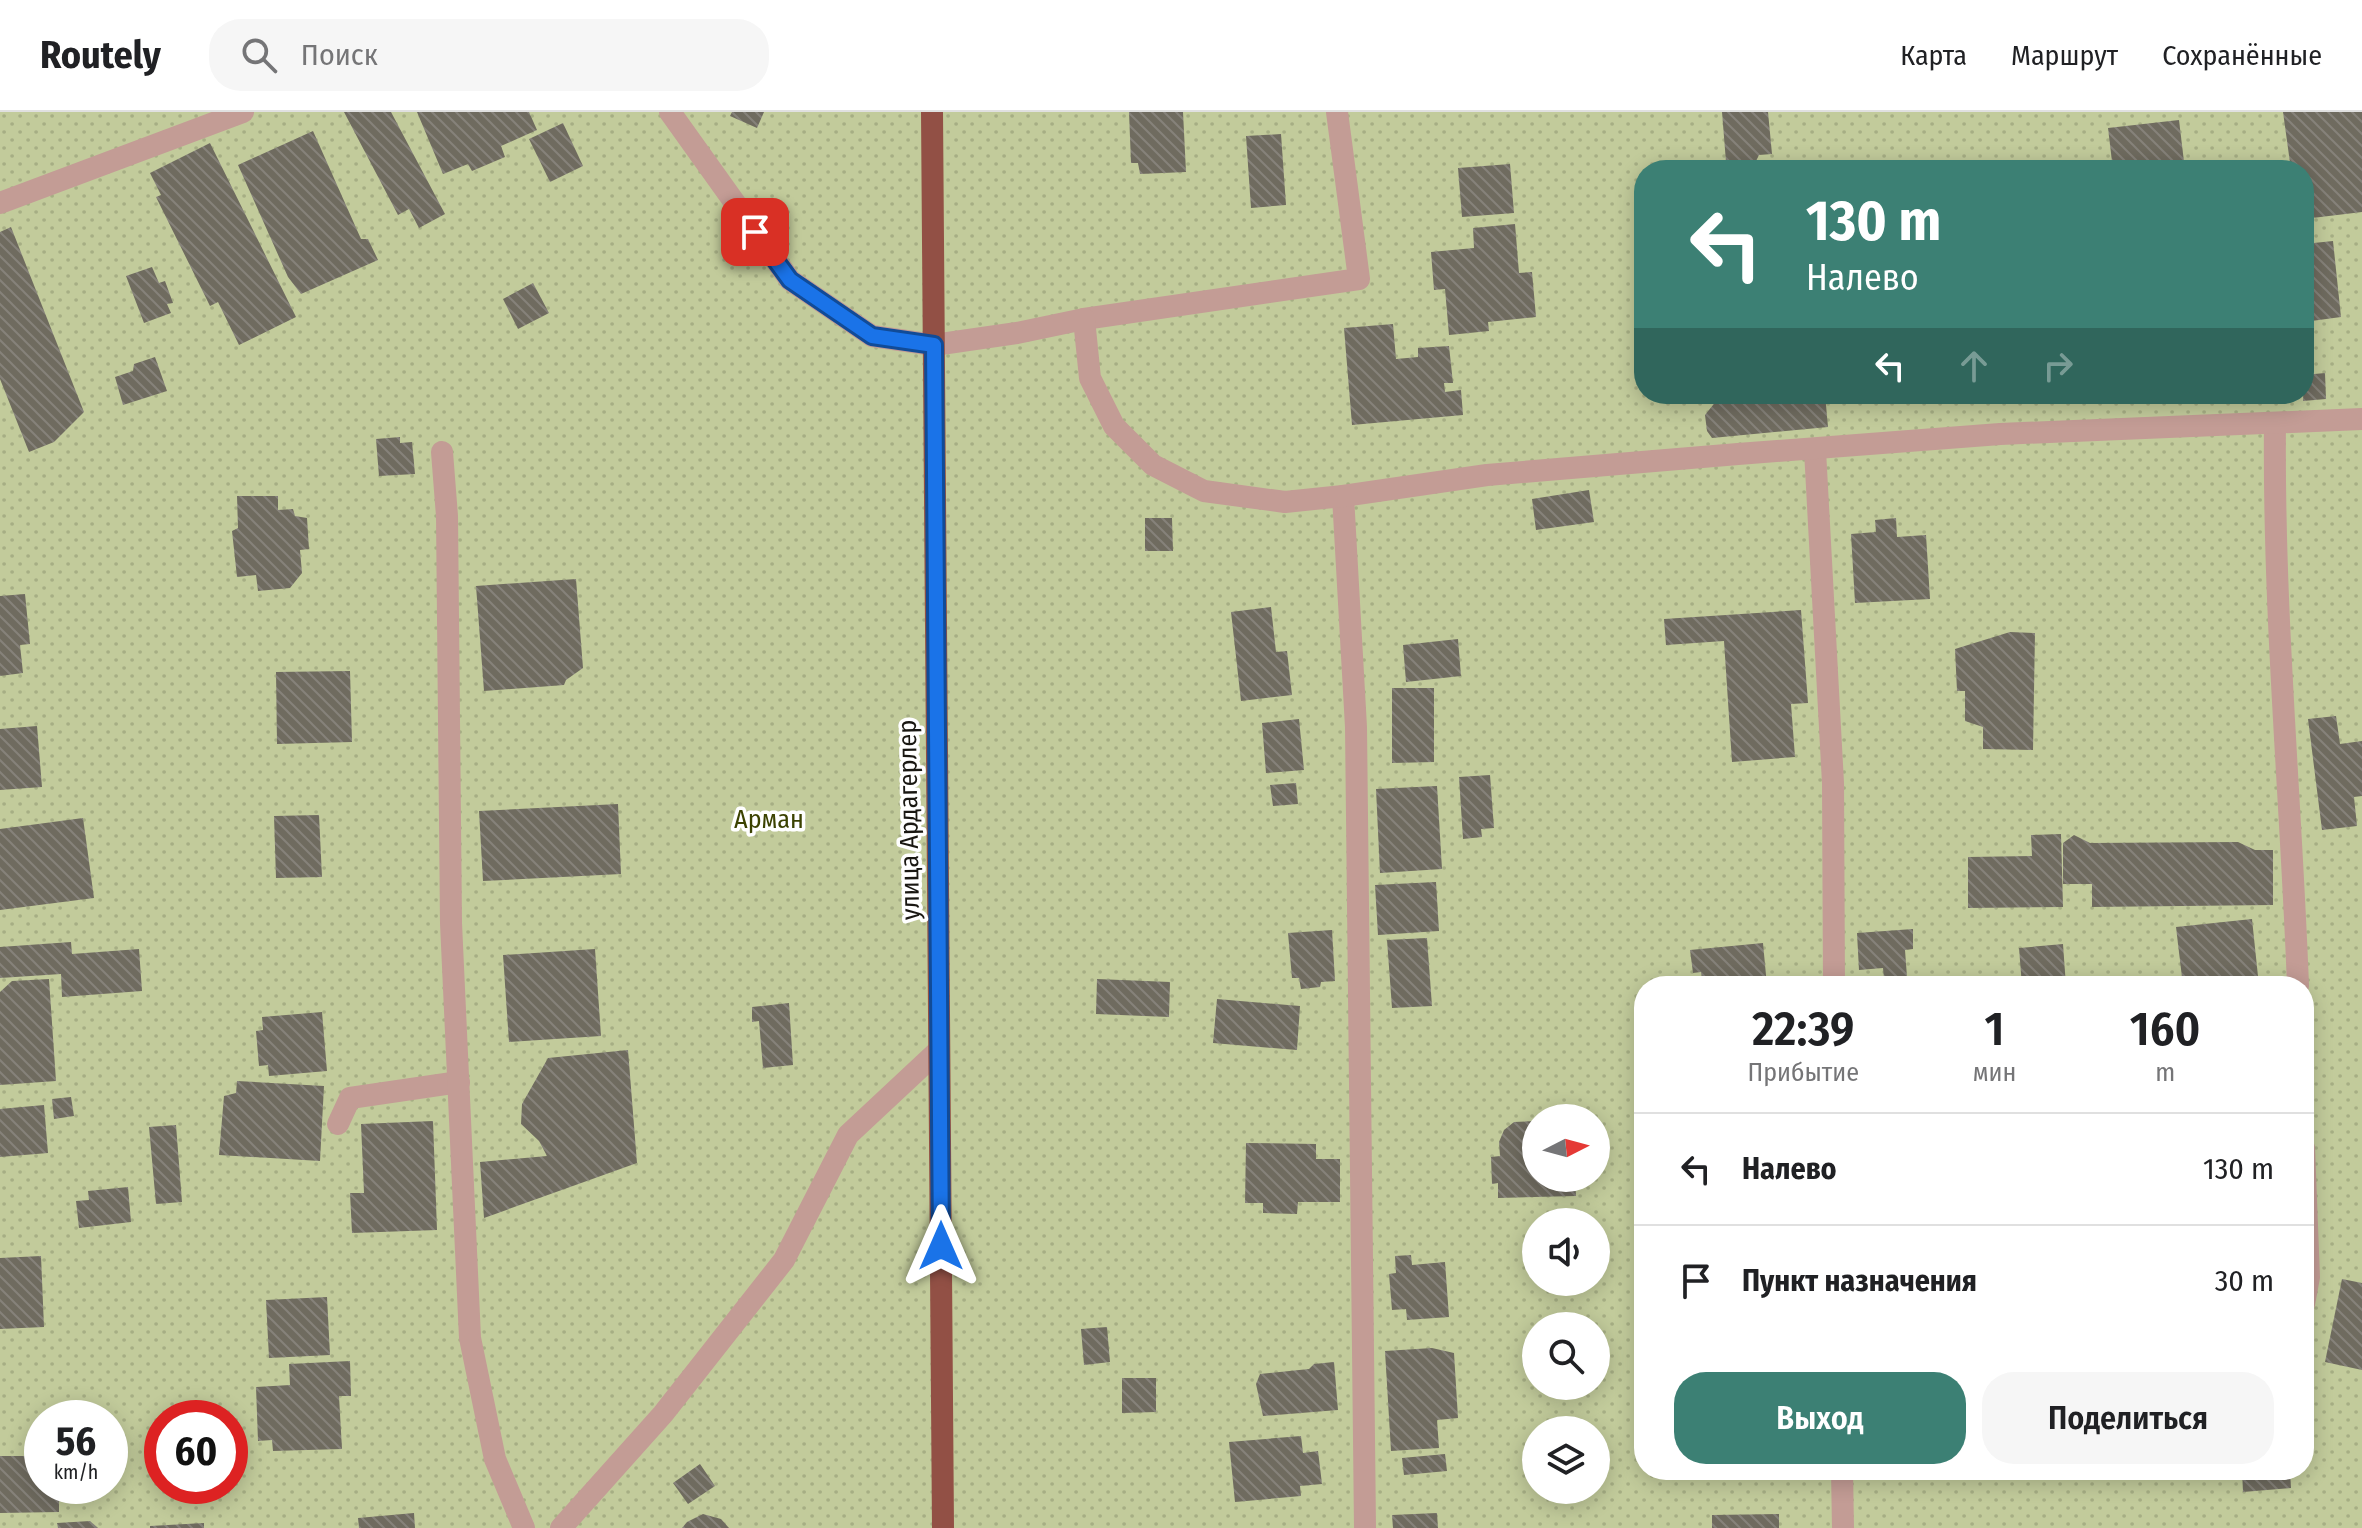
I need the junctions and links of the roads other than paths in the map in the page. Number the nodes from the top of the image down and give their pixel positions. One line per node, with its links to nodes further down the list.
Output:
1 (243, 112): 5 (street)
2 (670, 112): 7 (street)
3 (932, 112): 7 (main road, улица Ардагерлер)
4 (1337, 112): 6 (street)
5 (0, 203)
6 (1084, 319): 7 (street); 12 (street)
7 (934, 345): 15 (main road, улица Ардагерлер)
8 (2362, 419): 9 (street)
9 (2275, 423): 10 (street); 14 (street)
10 (1815, 450): 12 (street); 13 (street)
11 (442, 452): 16 (street)
12 (1343, 496): 22 (street)
13 (1834, 976)
14 (2298, 976)
15 (939, 1050): 20 (street); 21 (main road, улица Ардагерлер)
16 (459, 1082): 17 (street); 19 (street)
17 (338, 1124)
18 (1842, 1480): 23 (street)
19 (524, 1528)
20 (561, 1528)
21 (943, 1528)
22 (1365, 1528)
23 (1843, 1528)

